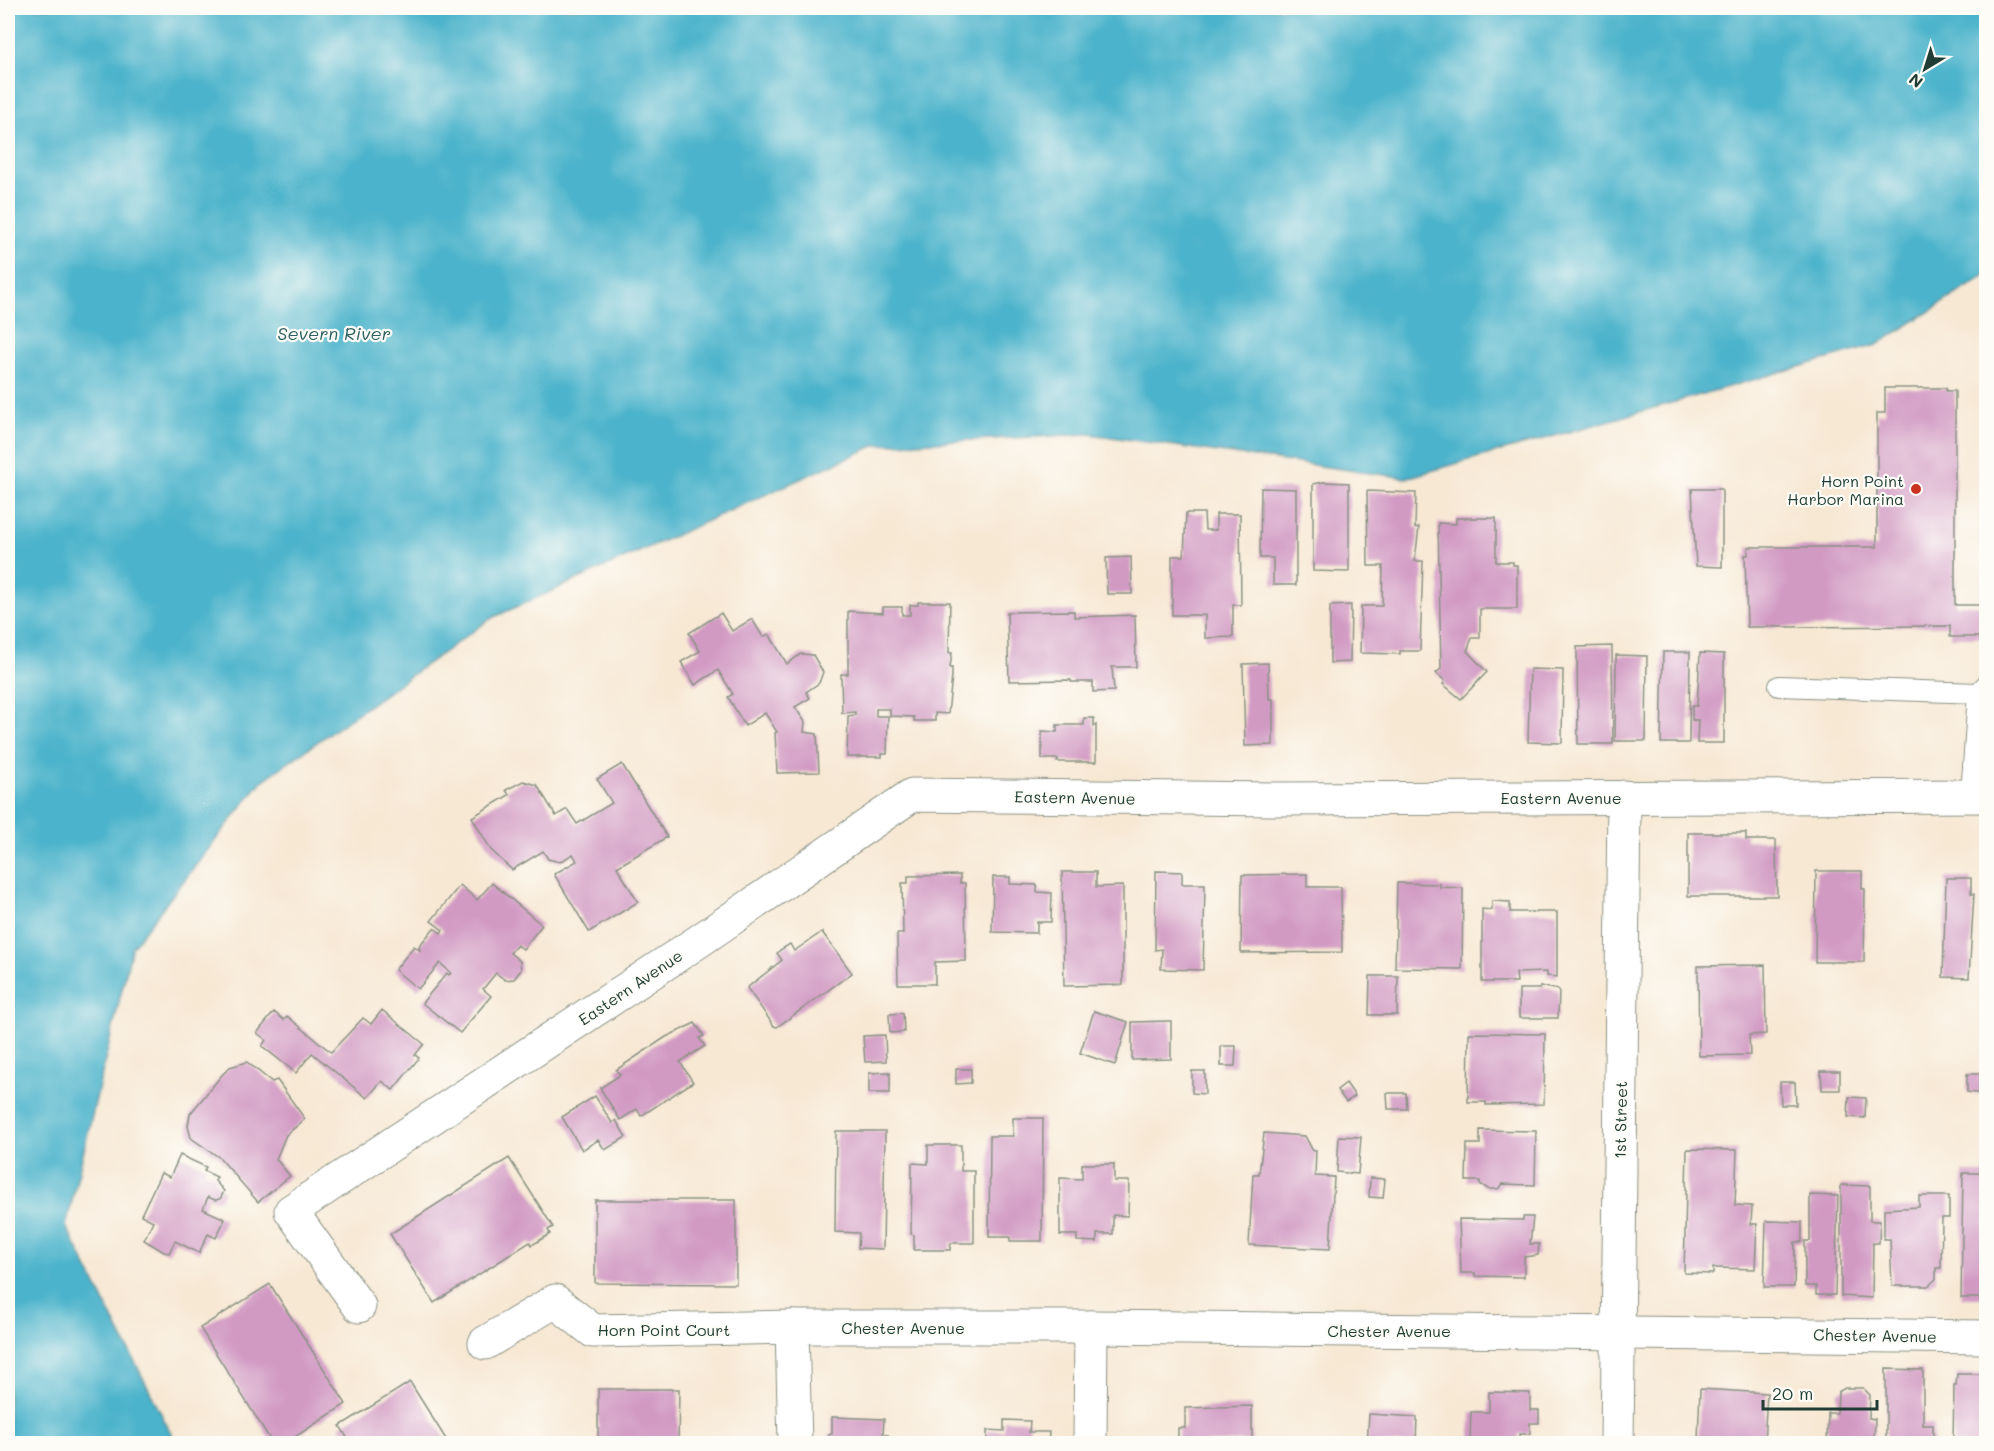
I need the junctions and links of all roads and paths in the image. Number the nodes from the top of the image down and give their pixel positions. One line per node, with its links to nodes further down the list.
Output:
1 (1779, 686): 2 (lane)
2 (1982, 689): 3 (lane)
3 (1979, 796): 4 (street, Eastern Avenue)
4 (1624, 797): 5 (street, Eastern Avenue); 8 (street, 1st Street)
5 (359, 1306)
6 (792, 1327): 7 (street, Chester Avenue); 10 (street, Horn Point Court); 11 (street)
7 (1091, 1327): 8 (street, Chester Avenue); 12 (street)
8 (1618, 1332): 9 (street, Chester Avenue); 13 (street, 1st Street)
9 (1986, 1337)
10 (485, 1343)
11 (795, 1443)
12 (1090, 1443)
13 (1617, 1443)

